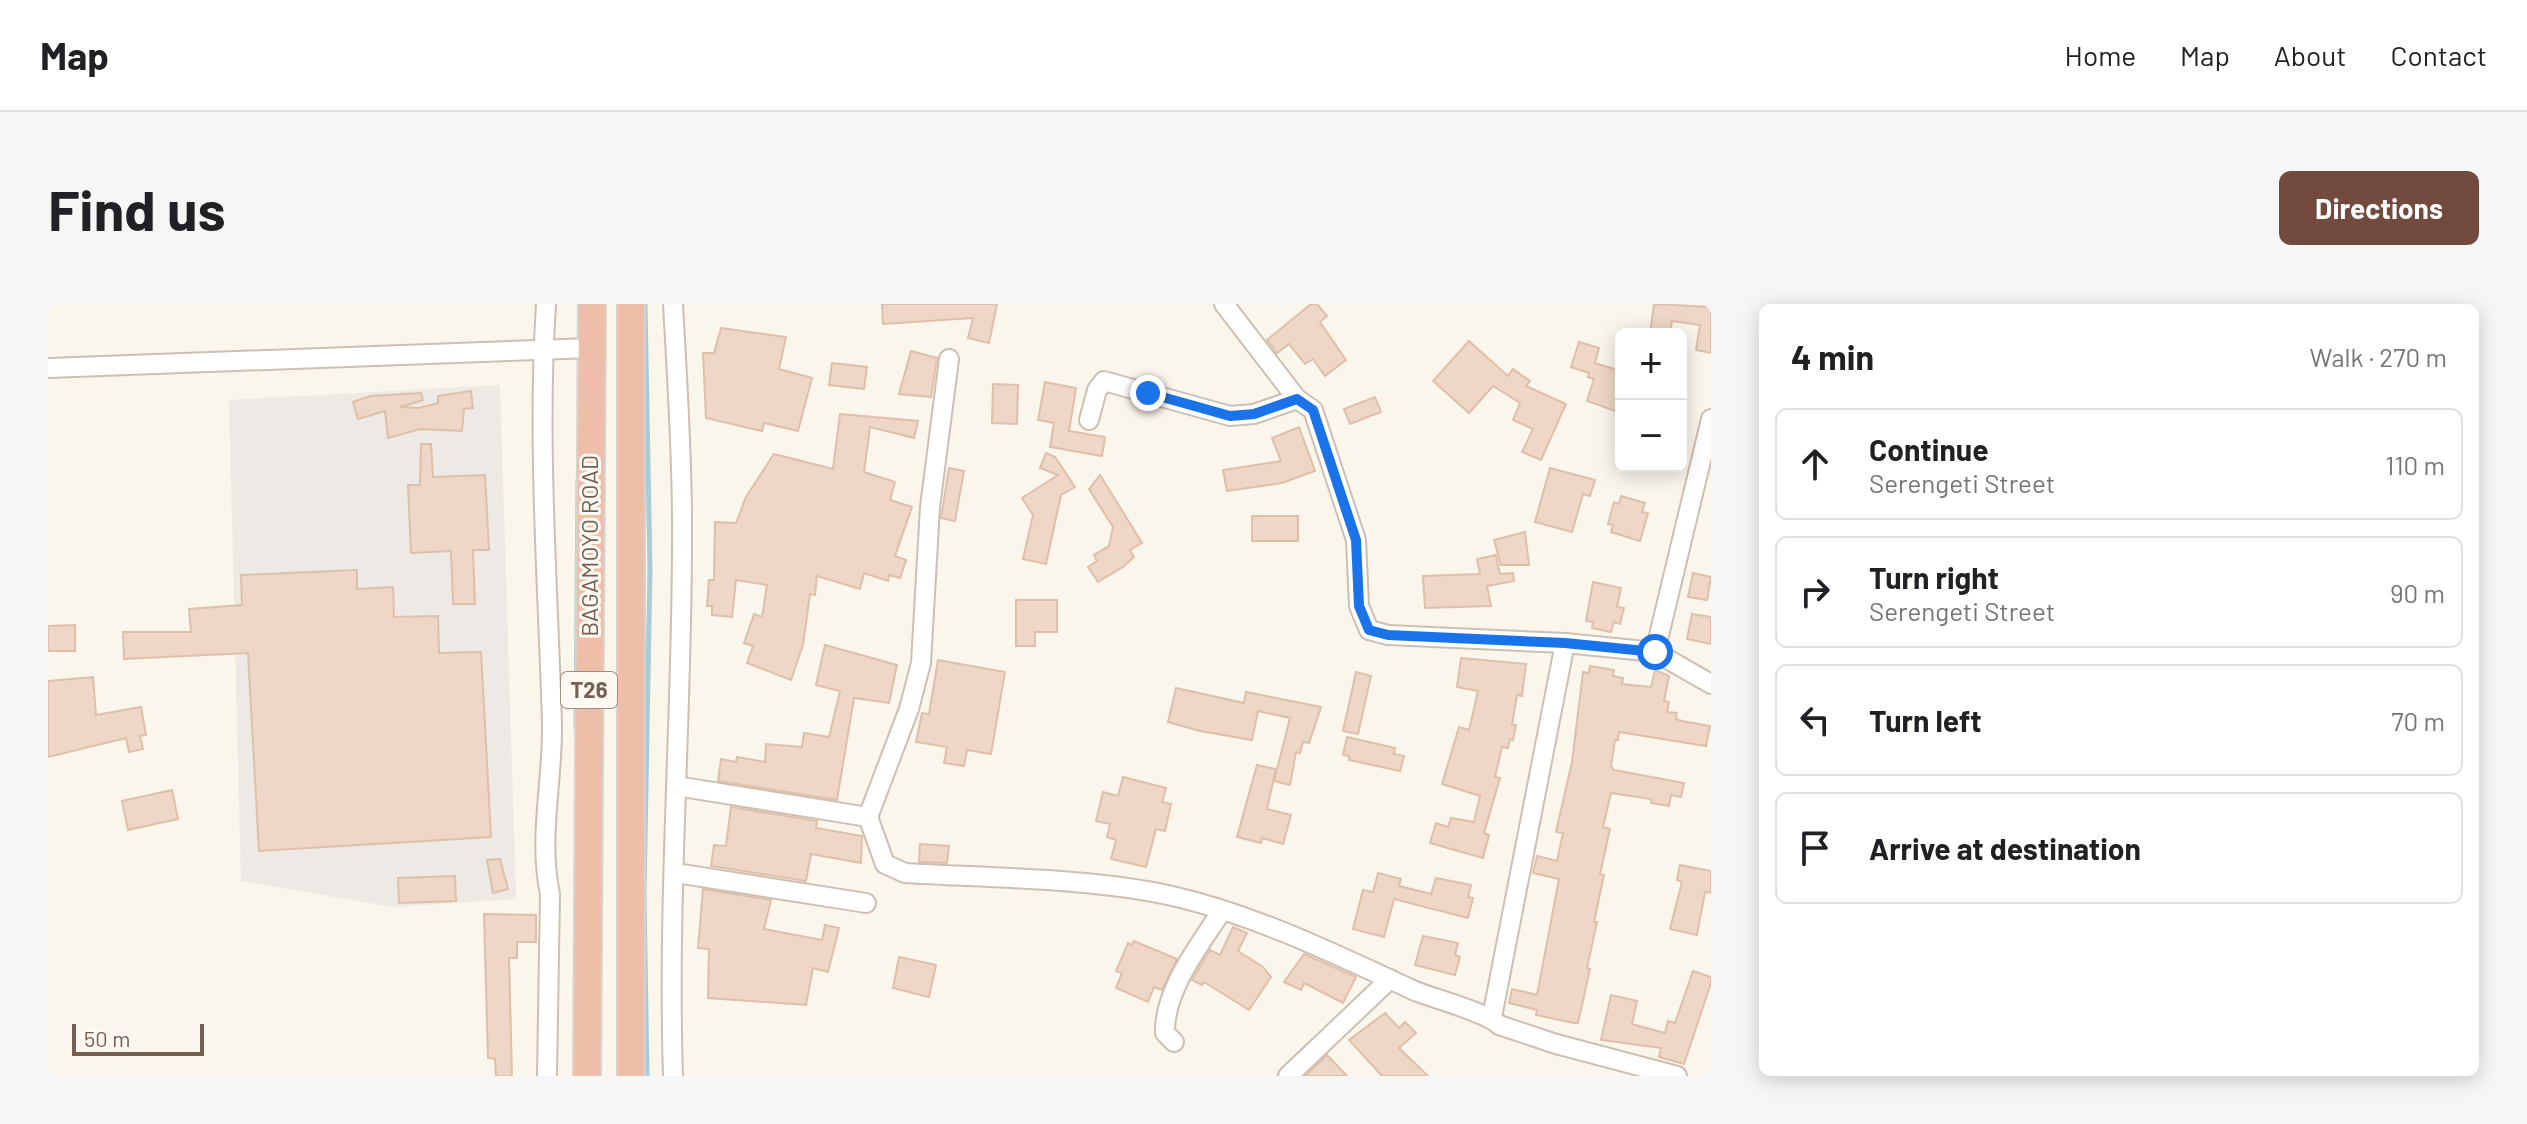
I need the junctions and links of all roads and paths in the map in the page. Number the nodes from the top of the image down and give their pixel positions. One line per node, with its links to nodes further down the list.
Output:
1 (546, 304): 7 (street)
2 (592, 304): 6 (highway, BAGAMOYO ROAD / T26)
3 (631, 304): 26 (highway, BAGAMOYO ROAD / T26)
4 (673, 304): 16 (street)
5 (1224, 304): 10 (street)
6 (591, 348): 7 (street); 25 (highway, BAGAMOYO ROAD / T26)
7 (544, 349): 9 (street); 24 (street)
8 (949, 359): 17 (street)
9 (48, 368)
10 (1297, 399): 12 (street); 13 (street)
11 (1711, 419): 14 (street)
12 (1089, 420)
13 (1565, 643): 14 (street); 22 (street)
14 (1655, 652): 15 (street)
15 (1711, 684)
16 (676, 786): 17 (street); 18 (street)
17 (868, 817): 20 (street)
18 (676, 873): 19 (street); 27 (street)
19 (866, 903)
20 (1221, 912): 21 (street); 23 (street)
21 (1390, 979): 22 (street); 28 (street)
22 (1492, 1017): 29 (street)
23 (1174, 1042)
24 (547, 1076)
25 (587, 1076)
26 (631, 1076)
27 (673, 1076)
28 (1288, 1076)
29 (1677, 1076)

